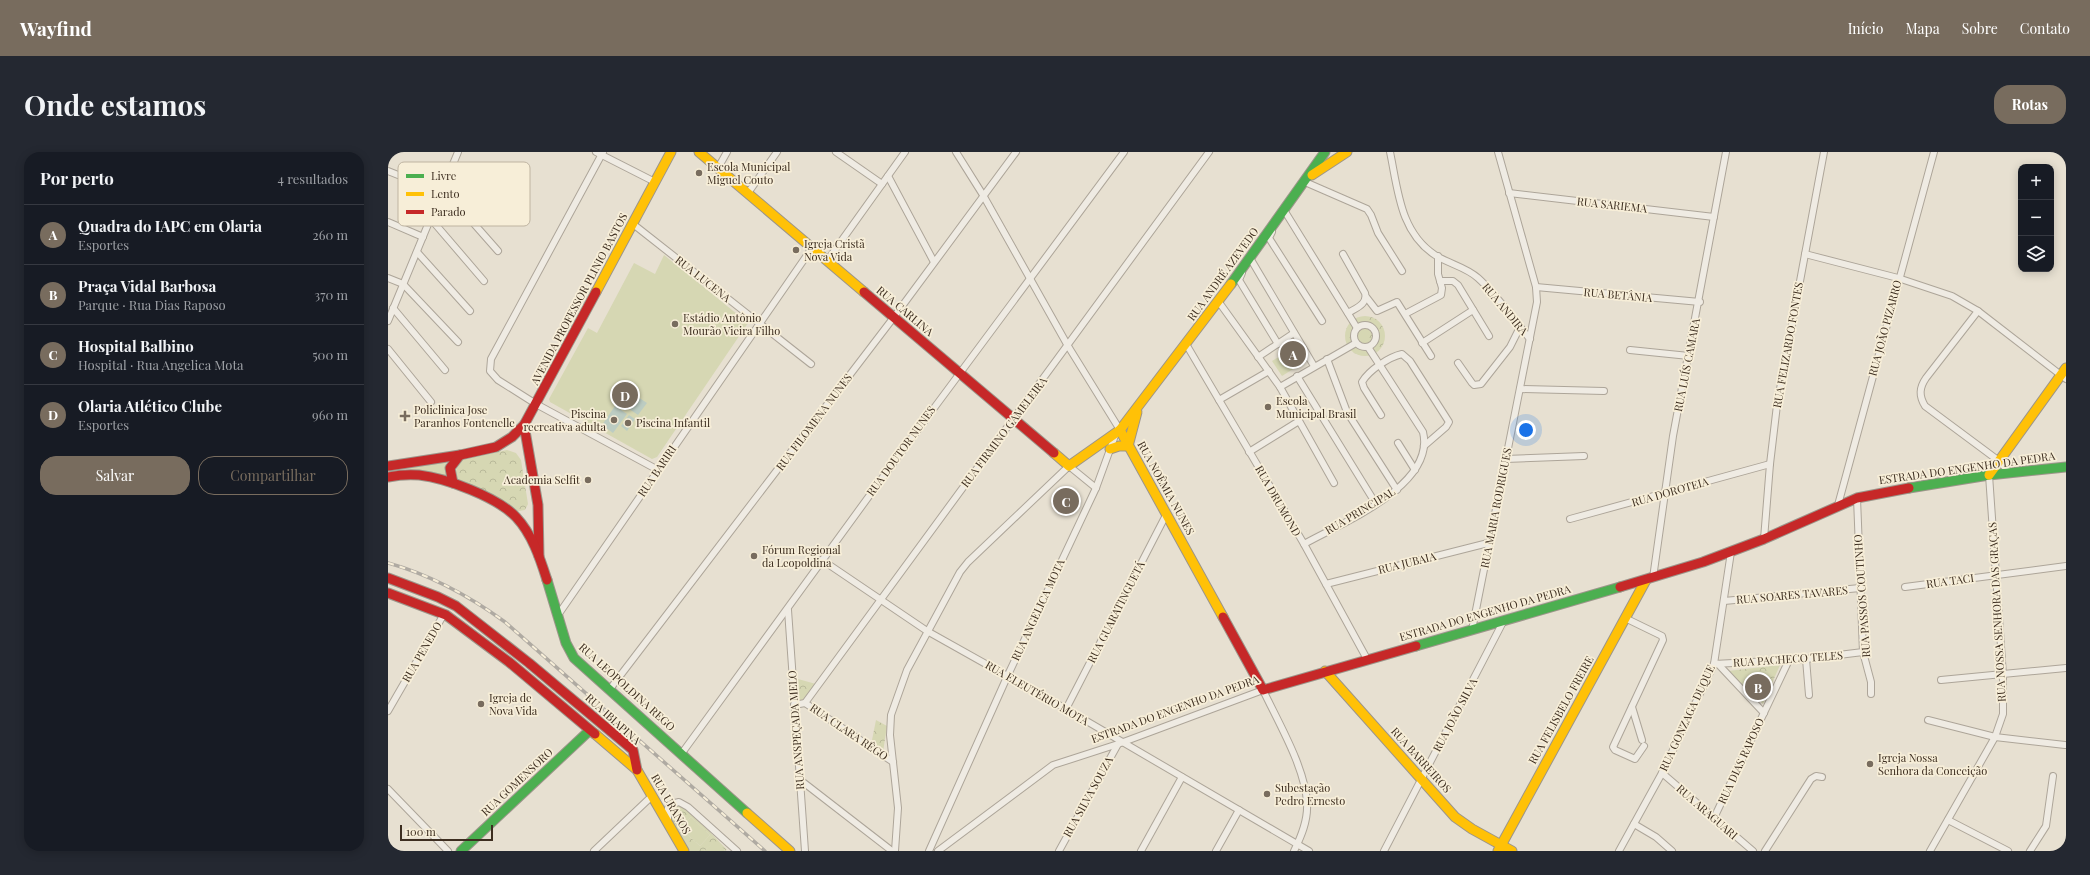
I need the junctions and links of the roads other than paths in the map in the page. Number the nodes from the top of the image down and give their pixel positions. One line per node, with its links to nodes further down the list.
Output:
1 (458, 152): 20 (street)
2 (671, 152): 26 (street, AVENIDA PROFESSOR PLINIO BASTOS)
3 (699, 152): 21 (street, RUA CARLINA)
4 (727, 152): 21 (street)
5 (777, 152): 28 (street)
6 (836, 152): 27 (street)
7 (905, 152): 24 (street)
8 (956, 152): 30 (street, RUA NOÊMIA NUNES)
9 (1016, 152): 30 (street, RUA FILOMENA NUNES)
10 (1124, 152): 52 (street, RUA DOUTOR NUNES)
11 (1209, 152): 79 (street, RUA FIRMINO GAMELEIRA)
12 (1326, 152): 25 (street, RUA ANDRÉ AZEVEDO)
13 (1347, 152): 25 (street)
14 (1390, 152): 44 (street, RUA ANDIRA)
15 (1498, 152): 29 (street, RUA MARIA RODRIGUES)
16 (1726, 152): 32 (street, RUA LUÍS CAMARA)
17 (1824, 152): 43 (street, RUA FELIZARDO FONTES)
18 (1934, 152): 50 (street, RUA JOÃO PIZARRO)
19 (600, 153): 26 (street); 101 (street)
20 (454, 162)
21 (718, 168): 28 (street, RUA CARLINA)
22 (388, 171): 23 (street)
23 (398, 175)
24 (888, 176): 27 (street); 47 (street)
25 (1306, 180): 31 (street, RUA ANDRÉ AZEVEDO); 48 (street)
26 (655, 182): 34 (street, AVENIDA PROFESSOR PLINIO BASTOS)
27 (882, 184): 46 (street)
28 (748, 193): 39 (street, RUA CARLINA)
29 (1509, 193): 32 (street, RUA SARIEMA); 55 (street, RUA MARIA RODRIGUES)
30 (983, 195): 47 (street, RUA FILOMENA NUNES); 52 (street, RUA NOÊMIA NUNES)
31 (1285, 212): 45 (street, RUA ANDRÉ AZEVEDO); 63 (street); 67 (street)
32 (1714, 217): 57 (street, RUA LUÍS CAMARA)
33 (388, 222): 38 (street)
34 (633, 224): 68 (street, RUA LUCENA); 101 (street, AVENIDA PROFESSOR PLINIO BASTOS)
35 (427, 226): 38 (street)
36 (437, 226): 51 (street)
37 (476, 226): 40 (street)
38 (422, 237): 41 (street)
39 (812, 248): 46 (street, RUA CARLINA); 68 (street, RUA BARIRI)
40 (498, 251)
41 (417, 252): 54 (street); 61 (street)
42 (1342, 254): 56 (street)
43 (1805, 254): 50 (street); 117 (street, RUA FELIZARDO FONTES)
44 (1438, 256): 53 (street); 69 (street, RUA ANDIRA)
45 (1250, 260): 71 (street); 77 (street, RUA ANDRÉ AZEVEDO); 78 (street)
46 (827, 261): 65 (street, RUA CARLINA)
47 (934, 262): 65 (street, RUA FILOMENA NUNES)
48 (1402, 271)
49 (388, 278): 54 (street)
50 (1898, 278): 62 (street); 133 (street, RUA JOÃO PIZARRO)
51 (484, 280)
52 (1030, 280): 79 (street, RUA NOÊMIA NUNES); 93 (street, RUA DOUTOR NUNES)
53 (1440, 282): 60 (street); 64 (street)
54 (404, 284): 59 (street); 74 (street)
55 (1536, 287): 57 (street, RUA BETÂNIA); 73 (street, RUA MARIA RODRIGUES)
56 (1366, 298): 63 (street); 76 (street)
57 (1700, 302): 84 (street, RUA LUÍS CAMARA)
58 (1221, 305): 85 (street)
59 (393, 308): 66 (street); 91 (street)
60 (1473, 310): 72 (street); 76 (street)
61 (470, 311)
62 (1978, 311): 94 (street); 116 (street)
63 (1348, 313): 70 (street)
64 (1408, 314)
65 (894, 317): 93 (street, RUA CARLINA); 169 (street, RUA FILOMENA NUNES)
66 (388, 321)
67 (1322, 321)
68 (758, 323): 88 (street, RUA LUCENA); 121 (street, RUA BARIRI)
69 (1520, 327): 73 (street, RUA ANDIRA); 87 (street)
70 (1357, 328): 75 (street); 80 (street)
71 (1294, 333): 78 (street); 89 (street)
72 (1489, 336)
73 (1530, 339): 97 (street, RUA MARIA RODRIGUES)
74 (458, 342)
75 (1356, 343): 80 (street); 86 (street)
76 (1422, 343): 83 (street)
77 (1186, 344): 99 (street, RUA DRUMOND); 102 (street, RUA ANDRÉ AZEVEDO)
78 (1278, 344): 85 (street)
79 (1068, 346): 104 (street, RUA FIRMINO GAMELEIRA); 107 (street, RUA NOÊMIA NUNES)
80 (1368, 347): 90 (street)
81 (388, 349): 100 (street)
82 (1630, 350): 84 (street)
83 (1431, 356)
84 (1689, 356): 130 (street, RUA LUÍS CAMARA)
85 (1258, 357): 92 (street)
86 (1327, 359): 89 (street); 129 (street)
87 (1458, 363)
88 (811, 364)
89 (1314, 366): 95 (street)
90 (1380, 366): 103 (street); 110 (street); 110 (street)
91 (445, 370)
92 (1268, 371): 96 (street); 99 (street)
93 (959, 373): 104 (street, RUA CARLINA); 141 (street, RUA DOUTOR NUNES)
94 (2064, 374): 116 (street)
95 (1297, 376): 96 (street); 132 (street)
96 (1280, 387): 105 (street)
97 (1520, 389): 98 (street); 115 (street, RUA MARIA RODRIGUES)
98 (1604, 391)
99 (1219, 400): 112 (street, RUA DRUMOND)
100 (431, 402)
101 (536, 404): 106 (street, AVENIDA PROFESSOR PLINIO BASTOS); 121 (street)
102 (1137, 410): 107 (street, RUA ANDRÉ AZEVEDO); 109 (street, RUA ANDRÉ AZEVEDO)
103 (1381, 415)
104 (1014, 418): 119 (street, RUA CARLINA); 150 (street, RUA FIRMINO GAMELEIRA)
105 (1299, 421): 112 (street); 126 (street)
106 (524, 425): 113 (street, AVENIDA PROFESSOR PLINIO BASTOS); 140 (street)
107 (1118, 432): 109 (street, RUA NOÊMIA NUNES); 111 (street, RUA ANGELICA MOTA); 119 (street, RUA ANDRÉ AZEVEDO)
108 (1398, 443): 122 (street)
109 (1128, 446): 111 (street); 134 (street, RUA NOÊMIA NUNES)
110 (1424, 446): 122 (street, RUA PRINCIPAL)
111 (1110, 449): 128 (street, RUA ANGELICA MOTA)
112 (1250, 452): 138 (street, RUA DRUMOND)
113 (460, 455): 118 (street); 127 (street)
114 (1584, 456): 115 (street)
115 (1506, 459): 137 (street, RUA MARIA RODRIGUES)
116 (1999, 461): 123 (street); 124 (street)
117 (1770, 464): 130 (street, RUA DOROTEIA); 136 (street, RUA FELIZARDO FONTES)
118 (388, 466)
119 (1069, 466): 128 (street, RUA CARLINA); 158 (street)
120 (2066, 467): 123 (street, ESTRADA DO ENGENHO DA PEDRA)
121 (658, 470): 154 (street, RUA BARIRI)
122 (1415, 470): 129 (street, RUA PRINCIPAL)
123 (2010, 473): 124 (street, ESTRADA DO ENGENHO DA PEDRA)
124 (1989, 475): 131 (street, ESTRADA DO ENGENHO DA PEDRA); 143 (street, RUA NOSSA SENHORA DAS GRAÇAS)
125 (388, 477): 127 (street, RUA LEOPOLDINA REGO)
126 (1334, 483)
127 (453, 484): 140 (street, RUA LEOPOLDINA REGO)
128 (1096, 488): 167 (street, RUA ANGELICA MOTA)
129 (1397, 490): 132 (street, RUA PRINCIPAL)
130 (1664, 494): 135 (street, RUA DOROTEIA); 145 (street, RUA LUÍS CAMARA)
131 (1857, 498): 133 (street, ESTRADA DO ENGENHO DA PEDRA); 148 (street, RUA PASSOS COUTINHO)
132 (1376, 504): 138 (street, RUA PRINCIPAL)
133 (1838, 505): 136 (street, ESTRADA DO ENGENHO DA PEDRA)
134 (1166, 515): 170 (street, RUA NOÊMIA NUNES); 176 (street, RUA GUARATINGUETÁ)
135 (1570, 519)
136 (1764, 539): 139 (street, ESTRADA DO ENGENHO DA PEDRA)
137 (1488, 542): 146 (street, RUA JUBAIA); 157 (street, RUA MARIA RODRIGUES)
138 (1304, 544): 146 (street, RUA DRUMOND)
139 (1731, 552): 145 (street, ESTRADA DO ENGENHO DA PEDRA); 151 (street, RUA GONZAGA DUQUE)
140 (540, 560): 154 (street, RUA LEOPOLDINA REGO)
141 (822, 560): 150 (street, RUA ELEUTÉRIO MOTA); 152 (street, RUA DOUTOR NUNES)
142 (2066, 566): 143 (street, RUA TACI)
143 (1996, 574): 147 (street, RUA TACI); 166 (street, RUA NOSSA SENHORA DAS GRAÇAS)
144 (388, 578): 186 (street, RUA IBIAPINA)
145 (1649, 579): 155 (street, RUA FELISBELO FREIRE); 156 (street, ESTRADA DO ENGENHO DA PEDRA)
146 (1326, 584): 160 (street, RUA DRUMOND)
147 (1905, 587)
148 (1860, 588): 151 (street, RUA SOARES TAVARES); 159 (street, RUA PASSOS COUTINHO)
149 (388, 593): 153 (street, RUA IBIAPINA)
150 (880, 599): 158 (street, RUA ELEUTÉRIO MOTA); 173 (street, RUA FIRMINO GAMELEIRA)
151 (1724, 602): 163 (street, RUA GONZAGA DUQUE)
152 (788, 610): 174 (street, RUA ANSPEÇADA MELO); 184 (street, RUA DOUTOR NUNES)
153 (444, 614): 177 (street, RUA PENEDO); 180 (street, RUA IBIAPINA)
154 (558, 615): 169 (street, RUA LEOPOLDINA REGO)
155 (1625, 618): 175 (street); 201 (street, RUA FELISBELO FREIRE)
156 (1504, 622): 157 (street, ESTRADA DO ENGENHO DA PEDRA); 191 (street, RUA JOÃO SILVA)
157 (1472, 630): 160 (street, ESTRADA DO ENGENHO DA PEDRA)
158 (927, 631): 167 (street, RUA ELEUTÉRIO MOTA); 185 (street)
159 (1863, 652): 161 (street, RUA PACHECO TELES); 171 (street, RUA PASSOS COUTINHO)
160 (1367, 658): 165 (street, ESTRADA DO ENGENHO DA PEDRA)
161 (1806, 659): 162 (street, RUA PACHECO TELES); 172 (street)
162 (1789, 660): 163 (street, RUA PACHECO TELES); 178 (street, RUA DIAS RAPOSO)
163 (1716, 664): 178 (street); 187 (street, RUA GONZAGA DUQUE)
164 (2066, 668): 166 (street)
165 (1325, 671): 170 (street, ESTRADA DO ENGENHO DA PEDRA); 191 (street, RUA BARREIROS)
166 (2003, 675): 168 (street); 181 (street, RUA NOSSA SENHORA DAS GRAÇAS)
167 (1007, 677): 176 (street, RUA ELEUTÉRIO MOTA); 210 (street, RUA ANGELICA MOTA)
168 (1941, 680)
169 (610, 689): 184 (street, RUA LEOPOLDINA REGO)
170 (1263, 690): 182 (street, ESTRADA DO ENGENHO DA PEDRA); 200 (street, RUA NOÊMIA NUNES)
171 (1871, 694)
172 (1809, 695)
173 (805, 703): 174 (street); 185 (street, RUA CLARA RÊGO)
174 (794, 705): 192 (street, RUA ANSPEÇADA MELO)
175 (1632, 707): 175 (street)
176 (1066, 709): 182 (street, RUA ELEUTÉRIO MOTA)
177 (388, 711)
178 (1764, 713): 196 (street, RUA DIAS RAPOSO)
179 (1928, 720): 181 (street)
180 (588, 731): 186 (street, RUA IBIAPINA); 202 (street, RUA GOMENSORO)
181 (1995, 737): 183 (street); 197 (street, RUA NOSSA SENHORA DAS GRAÇAS)
182 (1120, 743): 189 (street, RUA ELEUTÉRIO MOTA); 211 (street, ESTRADA DO ENGENHO DA PEDRA); 212 (street, RUA SILVA SOUZA)
183 (2065, 746)
184 (682, 753): 207 (street, RUA LEOPOLDINA REGO)
185 (893, 762): 209 (street)
186 (637, 770): 194 (street, RUA URANOS)
187 (1662, 773): 196 (street, RUA ARAGUARI); 199 (street, RUA GONZAGA DUQUE)
188 (2053, 776): 225 (street)
189 (1182, 777): 195 (street, RUA ELEUTÉRIO MOTA); 213 (street)
190 (1822, 777): 222 (street)
191 (1422, 778): 201 (street, RUA BARREIROS); 217 (street, RUA JOÃO SILVA)
192 (800, 780): 208 (street, RUA ANSPEÇADA MELO); 209 (street)
193 (388, 789): 203 (street)
194 (652, 796): 198 (street, RUA URANOS); 204 (street)
195 (1238, 810): 200 (street, RUA ELEUTÉRIO MOTA); 214 (street)
196 (1714, 818): 221 (street, RUA ARAGUARI)
197 (1948, 820): 223 (street, RUA NOSSA SENHORA DAS GRAÇAS); 224 (street)
198 (668, 824): 205 (street, RUA URANOS); 206 (street)
199 (1634, 824): 219 (street, RUA GONZAGA DUQUE); 220 (street)
200 (1297, 844): 215 (street, RUA NOÊMIA NUNES); 216 (street, RUA ELEUTÉRIO MOTA)
201 (1499, 848): 218 (street, RUA BARREIROS)
202 (467, 849)
203 (448, 851)
204 (594, 851)
205 (684, 851)
206 (736, 851)
207 (790, 851)
208 (805, 851)
209 (894, 851)
210 (929, 851)
211 (938, 851)
212 (1059, 851)
213 (1141, 851)
214 (1216, 851)
215 (1294, 851)
216 (1308, 851)
217 (1384, 851)
218 (1512, 851)
219 (1619, 851)
220 (1672, 851)
221 (1753, 851)
222 (1765, 851)
223 (1930, 851)
224 (2008, 851)
225 (2030, 851)

